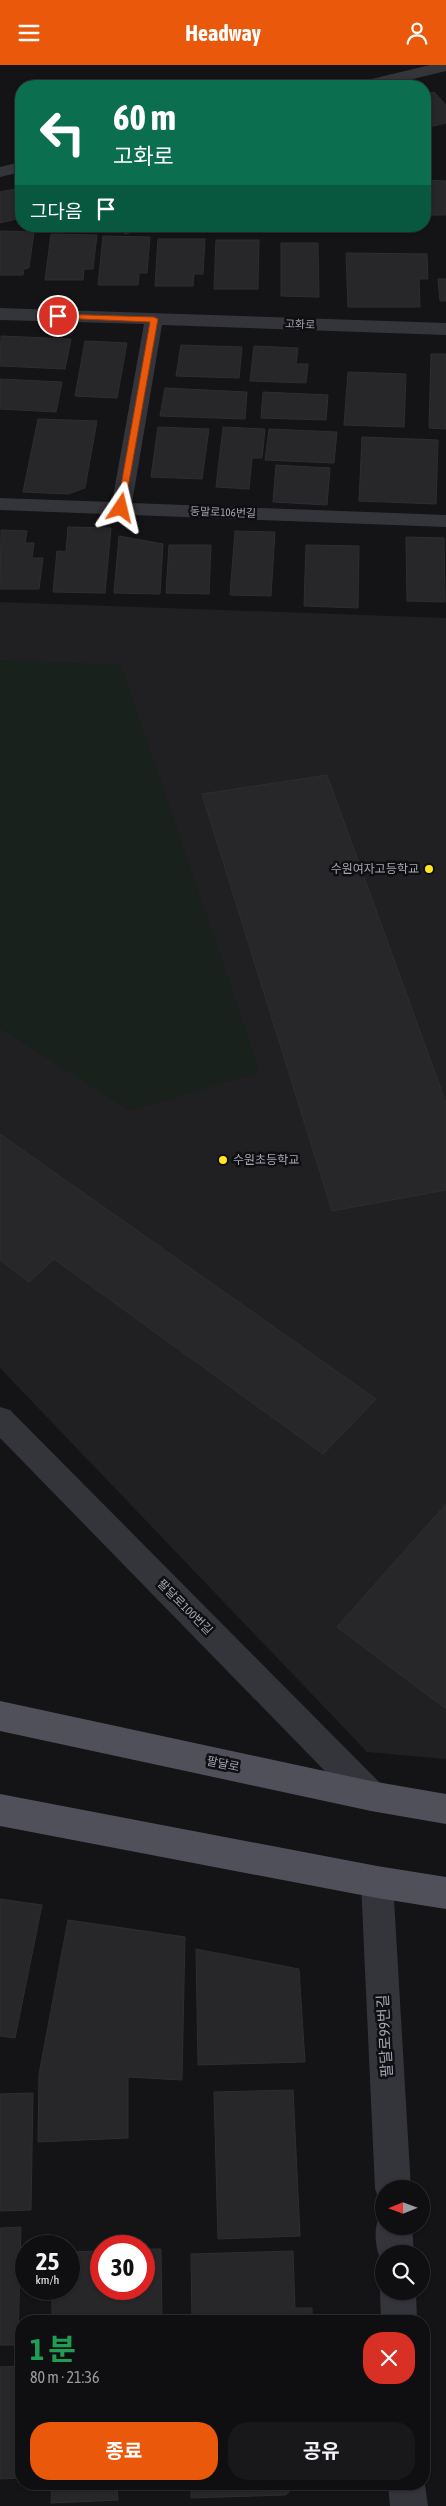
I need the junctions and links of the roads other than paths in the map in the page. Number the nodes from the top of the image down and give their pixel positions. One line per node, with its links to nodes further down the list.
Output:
1 (446, 66): 2 (street)
2 (389, 80)
3 (15, 169): 4 (street)
4 (0, 173)
5 (0, 314): 6 (street, 고화로)
6 (154, 319): 7 (street, 고화로); 9 (street)
7 (446, 329)
8 (0, 504): 9 (street, 동말로106번길)
9 (121, 508): 10 (street, 동말로106번길)
10 (446, 521)
11 (0, 1419): 13 (street, 팔달로100번길)
12 (0, 1715): 13 (main road, 팔달로)
13 (371, 1796): 14 (main road, 팔달로)
14 (446, 1809)
15 (0, 1810): 16 (main road)
16 (377, 1882): 17 (main road); 18 (street, 팔달로99번길)
17 (446, 1893)
18 (392, 2180)
19 (398, 2300): 20 (street)
20 (399, 2315)
21 (408, 2490): 22 (street)
22 (409, 2506)

